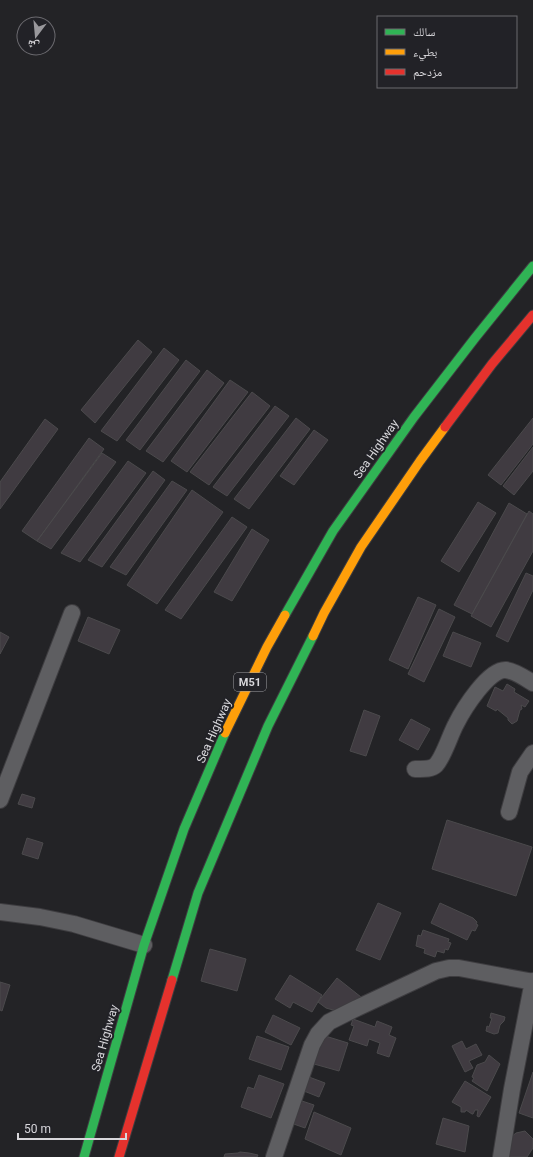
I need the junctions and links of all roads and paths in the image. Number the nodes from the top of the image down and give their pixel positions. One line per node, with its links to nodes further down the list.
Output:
1 (533, 266): 10 (highway, Sea Highway / M51)
2 (533, 315): 13 (highway, M51)
3 (72, 613): 7 (street)
4 (533, 683): 6 (street)
5 (533, 752): 8 (street)
6 (415, 769)
7 (0, 800)
8 (509, 812)
9 (0, 912): 10 (street)
10 (144, 945): 12 (highway, Sea Highway / M51)
11 (533, 982): 14 (street); 15 (street)
12 (84, 1157)
13 (119, 1157)
14 (274, 1157)
15 (501, 1157)

